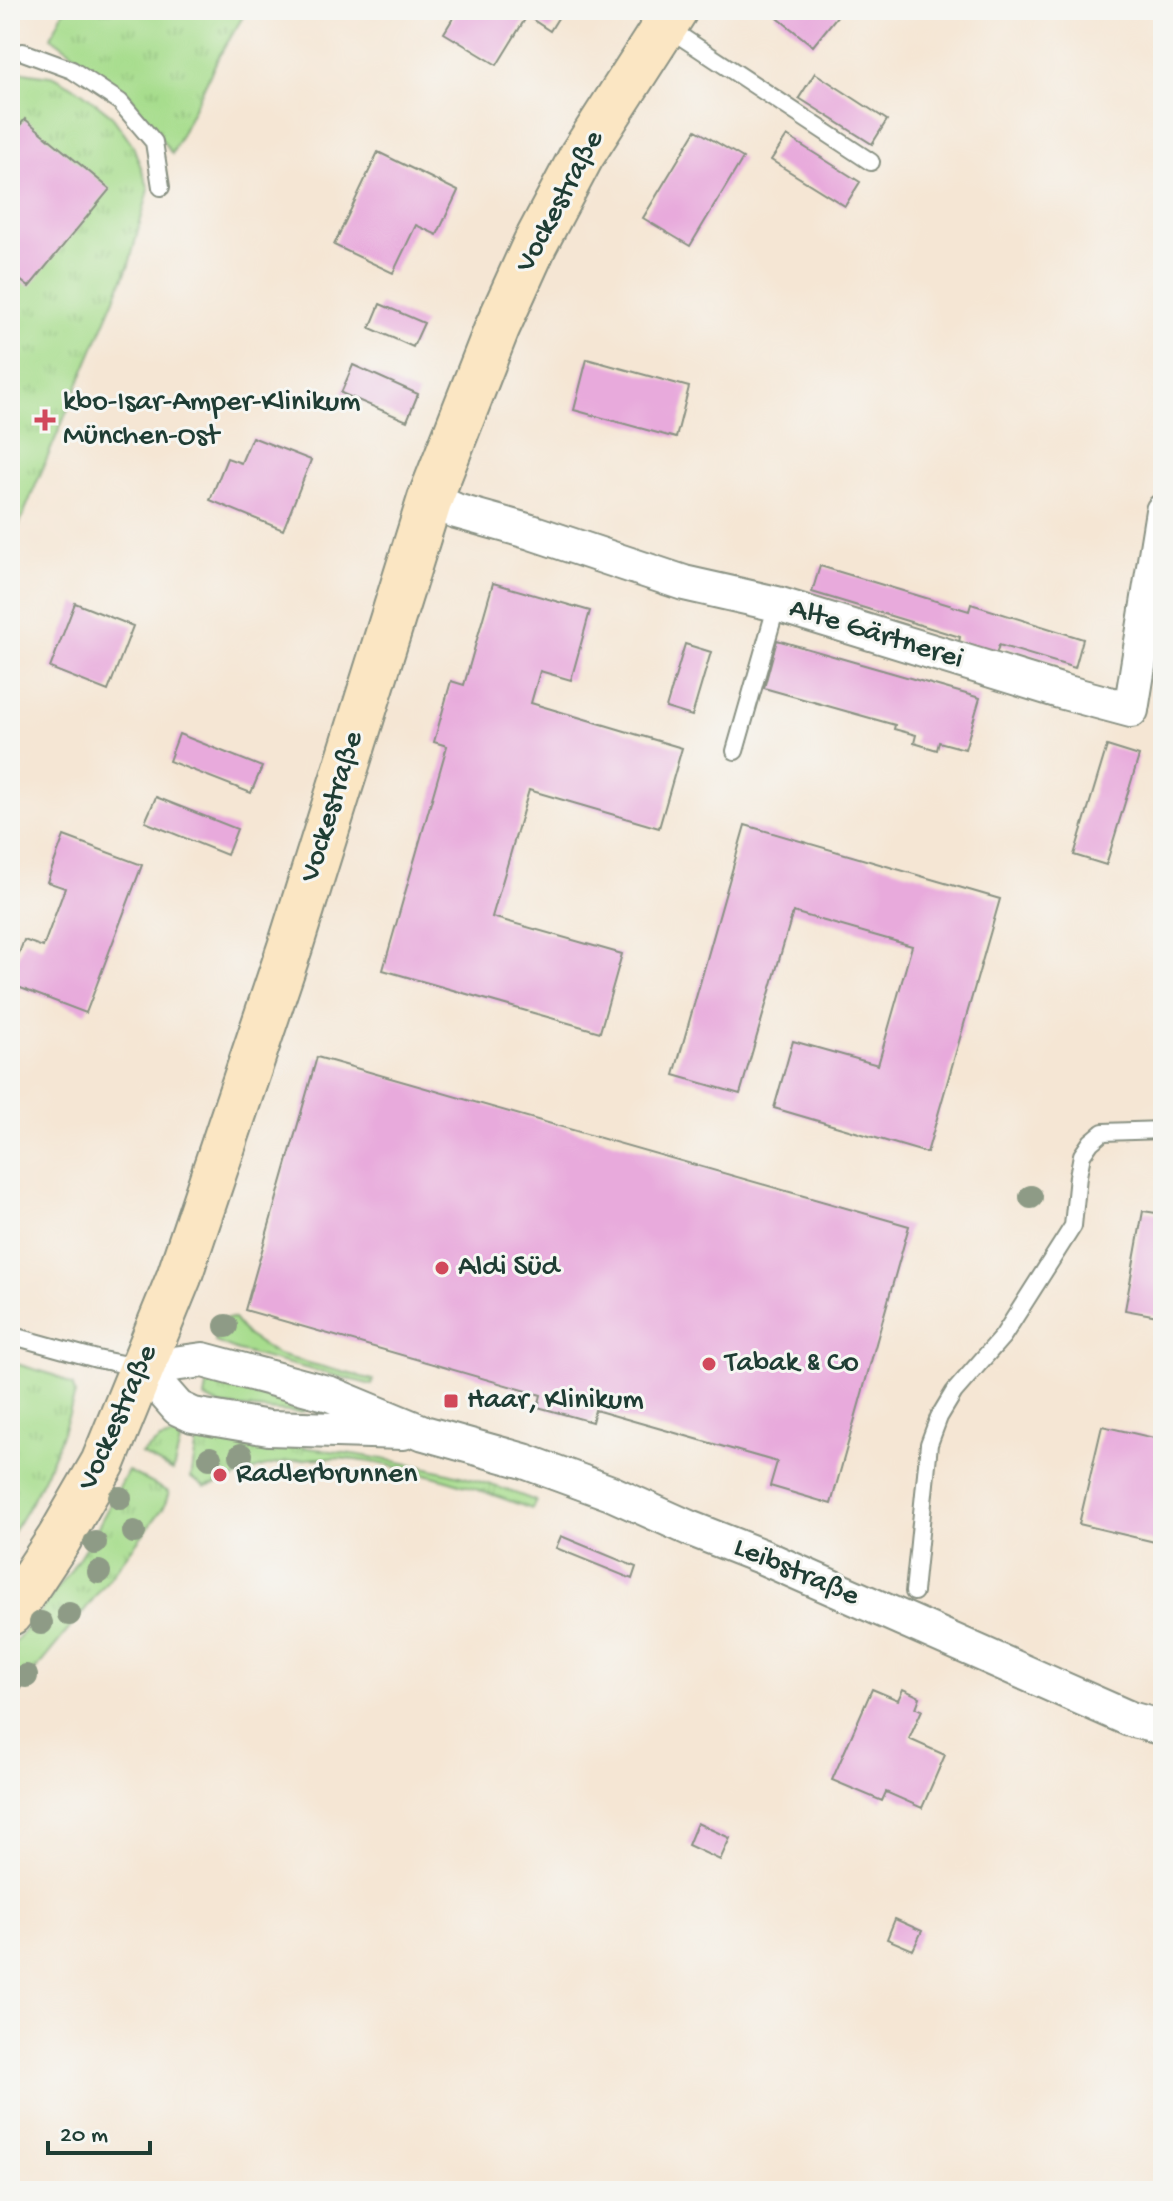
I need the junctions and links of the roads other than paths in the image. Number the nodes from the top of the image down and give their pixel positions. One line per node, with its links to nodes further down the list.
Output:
1 (670, 18): 3 (lane); 5 (main road, Vockestraße)
2 (23, 52): 4 (lane)
3 (871, 162)
4 (161, 187)
5 (430, 499): 7 (street, Alte Gärtnerei); 11 (main road, Vockestraße)
6 (1163, 511): 7 (street, Alte Gärtnerei)
7 (777, 604): 8 (lane)
8 (735, 751)
9 (1163, 1130): 13 (lane)
10 (10, 1335): 11 (lane)
11 (143, 1368): 12 (street, Leibstraße); 12 (street, Leibstraße); 14 (main road, Vockestraße)
12 (424, 1433): 15 (street, Leibstraße)
13 (914, 1592)
14 (10, 1613)
15 (1163, 1728)

